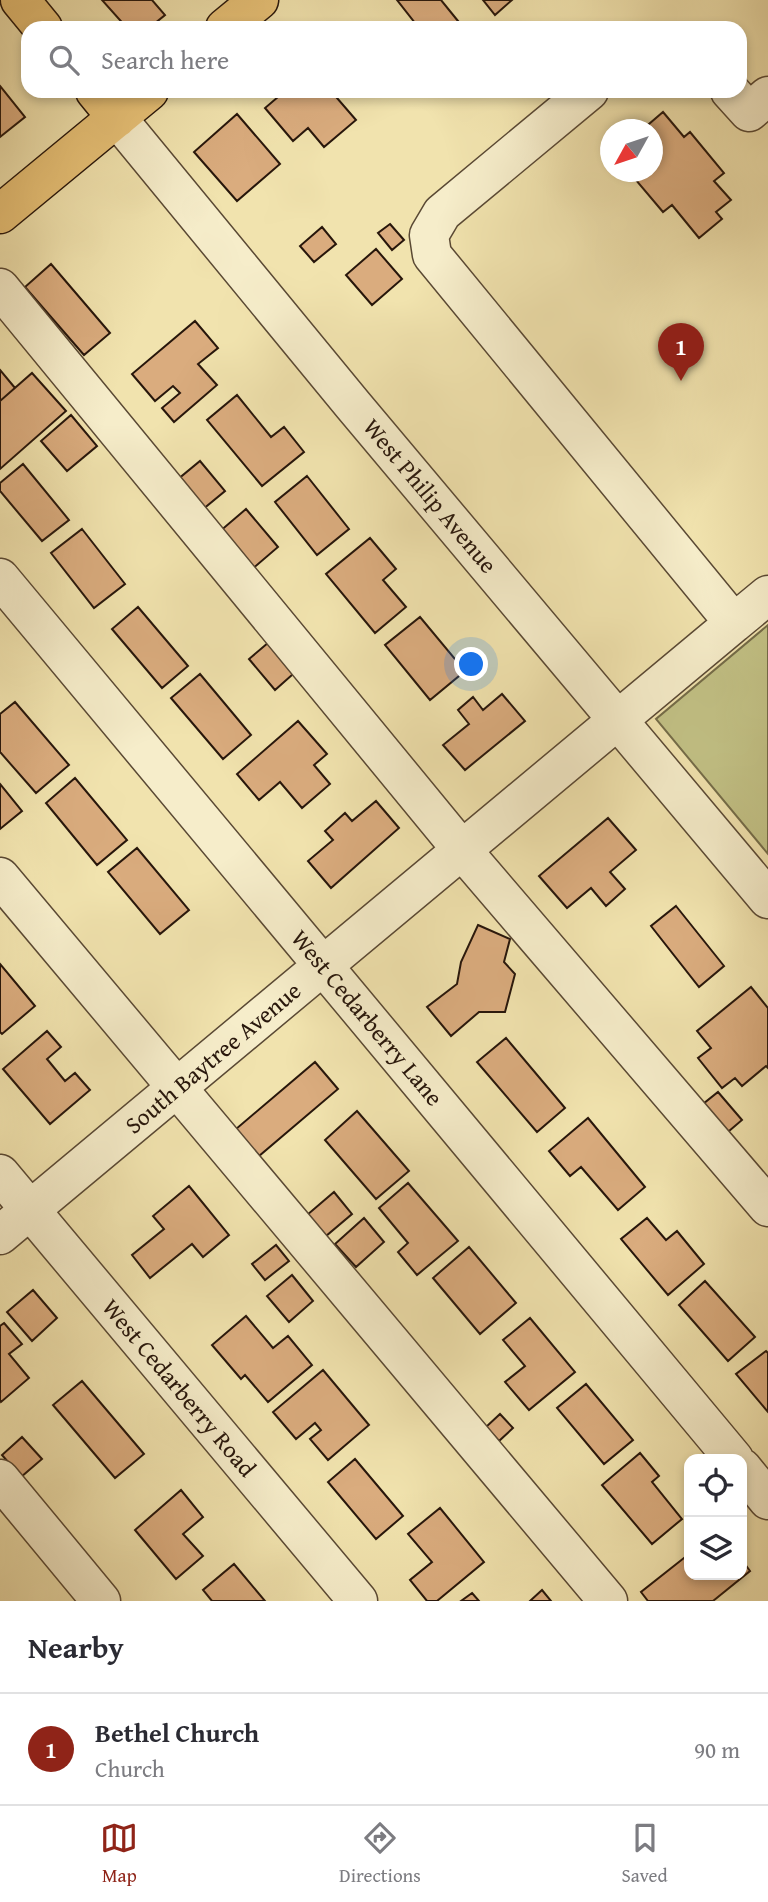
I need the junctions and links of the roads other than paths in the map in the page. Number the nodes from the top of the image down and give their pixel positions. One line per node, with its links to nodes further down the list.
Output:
1 (20, 0): 3 (main road)
2 (259, 0): 4 (main road)
3 (37, 21)
4 (234, 21)
5 (126, 98): 7 (main road)
6 (581, 98): 12 (street)
7 (106, 104): 8 (main road); 13 (street, West Philip Avenue)
8 (0, 214)
9 (0, 288): 14 (street)
10 (0, 578): 17 (street, West Cedarberry Lane)
11 (768, 595): 12 (street, South Baytree Avenue)
12 (734, 623): 13 (street, South Baytree Avenue)
13 (619, 719): 14 (street, South Baytree Avenue); 16 (street, West Philip Avenue)
14 (462, 850): 17 (street, South Baytree Avenue); 20 (street)
15 (0, 877): 18 (street)
16 (768, 899)
17 (324, 967): 18 (street, South Baytree Avenue); 23 (street, West Cedarberry Lane)
18 (178, 1087): 21 (street, South Baytree Avenue); 29 (street)
19 (0, 1174): 21 (street, West Cedarberry Road)
20 (768, 1207)
21 (30, 1210): 22 (street, South Baytree Avenue); 28 (street, West Cedarberry Road)
22 (0, 1235)
23 (730, 1454)
24 (747, 1474): 26 (street)
25 (0, 1479): 27 (street)
26 (768, 1500)
27 (101, 1601)
28 (358, 1601)
29 (608, 1601)

